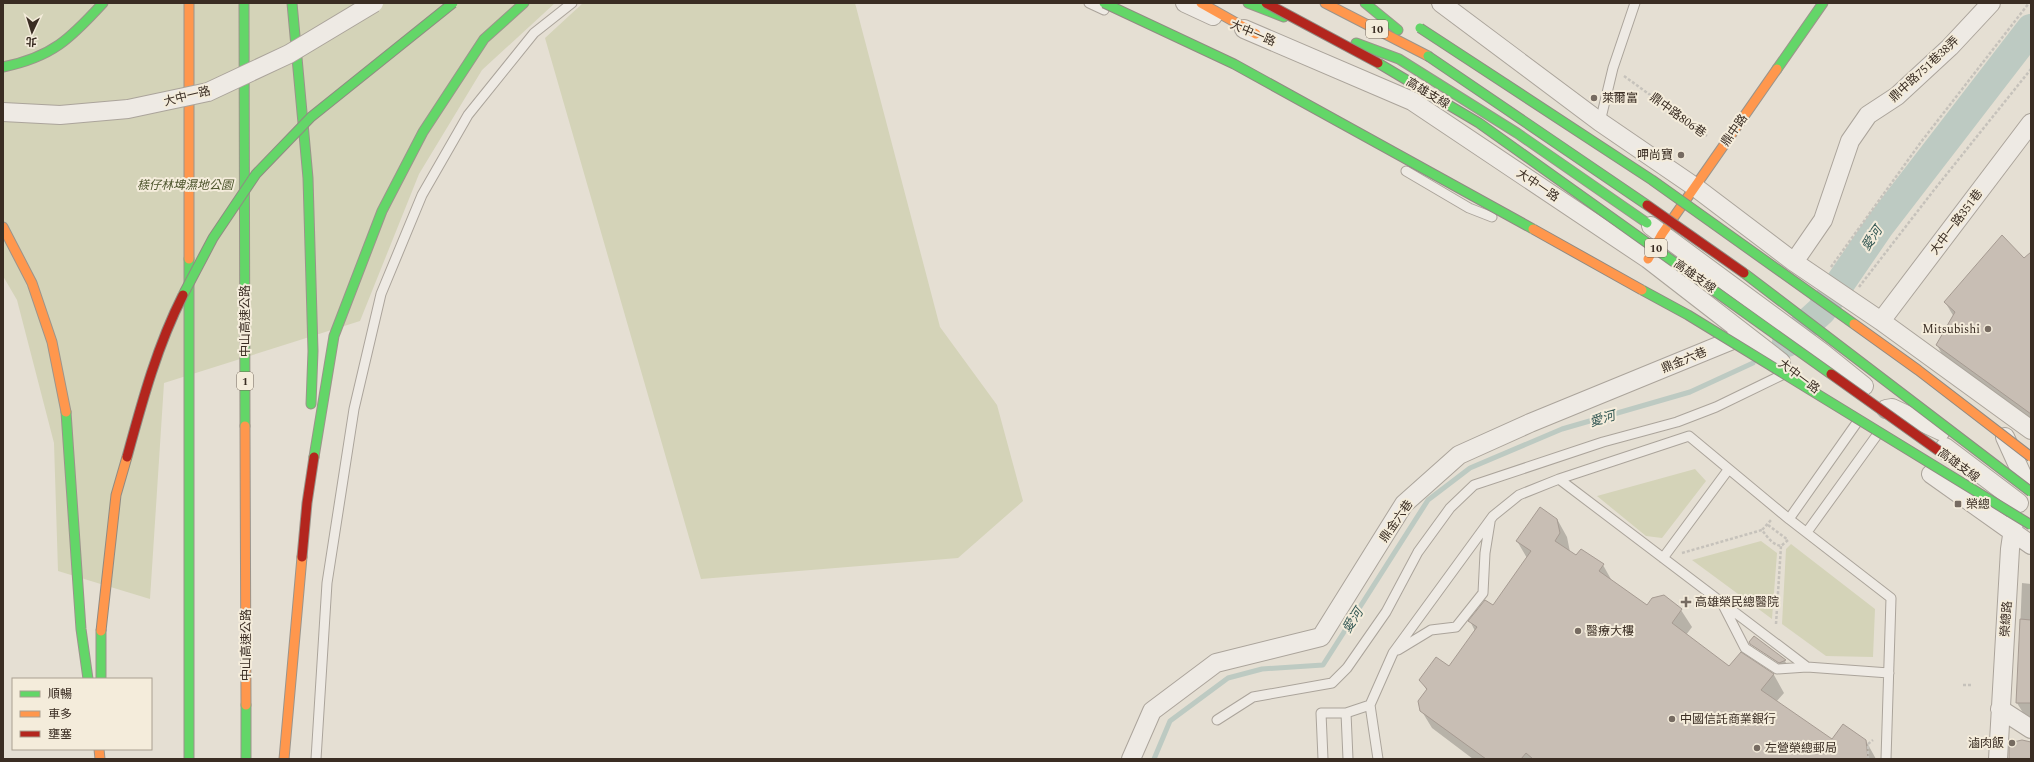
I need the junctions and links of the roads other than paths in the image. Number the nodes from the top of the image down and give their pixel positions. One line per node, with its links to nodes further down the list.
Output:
1 (103, 3): 26 (main road)
2 (189, 3): 75 (main road)
3 (244, 3): 76 (main road, 中山高速公路 / 1)
4 (292, 3): 55 (main road)
5 (374, 3): 27 (street, 大中一路, bridge)
6 (453, 3): 69 (main road, bridge)
7 (524, 3): 24 (main road)
8 (535, 3): 24 (main road)
9 (572, 3): 78 (lane)
10 (1089, 3): 30 (lane)
11 (1104, 3): 59 (main road, bridge)
12 (1185, 3): 23 (street, 大中一路)
13 (1201, 3): 23 (main road)
14 (1248, 3): 33 (main road)
15 (1266, 3): 56 (main road, 高雄支線 / 10, bridge)
16 (1325, 3): 25 (main road, 高雄支線 / 10)
17 (1365, 3): 25 (main road)
18 (1441, 3): 28 (street)
19 (1635, 3): 28 (lane)
20 (1991, 3): 37 (street, 鼎中路751巷38弄)
21 (1820, 4): 32 (main road, 鼎中路)
22 (1417, 26): 51 (main road, bridge)
23 (1256, 34): 36 (street, 大中一路)
24 (484, 39): 55 (main road)
25 (1428, 56): 40 (main road, 高雄支線 / 10, bridge)
26 (3, 67)
27 (3, 112)
28 (1600, 122): 32 (street)
29 (2031, 123): 41 (street, 大中一路351巷)
30 (1368, 149)
31 (1395, 165): 38 (lane)
32 (1695, 187): 35 (main road, 鼎中路); 37 (street)
33 (1647, 223): 35 (street)
34 (3, 226): 68 (main road)
35 (1662, 234): 36 (main road, 鼎中路); 46 (street)
36 (1648, 259): 43 (street, 大中一路)
37 (1794, 262): 41 (street)
38 (1677, 298)
39 (1691, 305): 43 (lane)
40 (1787, 305): 42 (main road, bridge); 54 (main road, 高雄支線 / 10, bridge)
41 (1881, 321): 45 (street)
42 (1827, 324)
43 (1743, 333): 44 (street, 大中一路); 79 (street, 鼎金六巷)
44 (1791, 370): 47 (street, 大中一路); 73 (lane)
45 (1983, 396): 48 (street); 54 (street)
46 (1892, 408): 47 (street); 54 (street)
47 (1858, 421): 49 (street, 大中一路); 58 (lane)
48 (2031, 430)
49 (1877, 435): 60 (street, 大中一路); 61 (lane)
50 (2000, 445): 54 (main road)
51 (2031, 456)
52 (1728, 470): 53 (lane); 58 (lane); 63 (lane)
53 (1559, 479): 57 (lane); 63 (lane)
54 (2028, 486): 60 (street, 榮總路)
55 (307, 503): 77 (main road)
56 (2031, 517)
57 (1491, 519): 65 (lane); 65 (lane)
58 (1789, 519): 61 (lane)
59 (2031, 525)
60 (2012, 531): 62 (street, 大中一路); 71 (street, 榮總路)
61 (1807, 532): 67 (lane)
62 (2031, 545)
63 (1663, 558): 64 (lane)
64 (1722, 604): 66 (lane); 66 (lane)
65 (1393, 653): 70 (lane)
66 (1807, 667): 67 (lane)
67 (1890, 673): 83 (lane)
68 (88, 678)
69 (101, 678)
70 (1370, 705): 72 (lane); 82 (lane)
71 (2000, 709): 74 (street); 84 (street, 榮總路)
72 (1346, 713): 80 (lane); 81 (lane)
73 (1216, 720)
74 (2031, 729)
75 (189, 759)
76 (246, 759)
77 (284, 759)
78 (316, 759)
79 (1131, 759)
80 (1322, 759)
81 (1348, 759)
82 (1378, 759)
83 (1886, 759)
84 (1998, 759)

